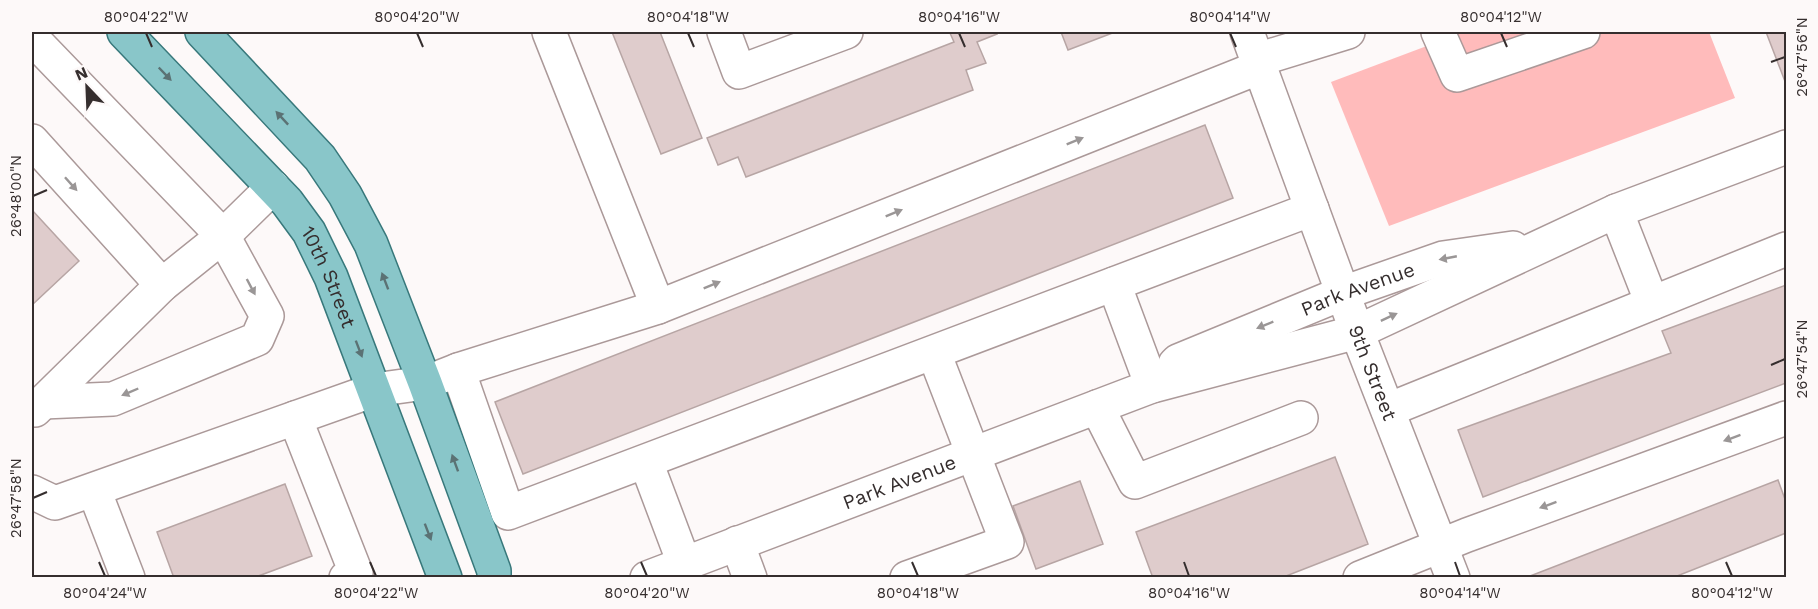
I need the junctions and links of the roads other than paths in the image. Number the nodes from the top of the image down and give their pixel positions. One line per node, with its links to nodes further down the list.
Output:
1 (124, 32): 13 (main road, 10th Street, one-way to 13)
2 (202, 32): 27 (main road, one-way to 2)
3 (549, 32): 23 (street)
4 (724, 32): 5 (street)
5 (846, 32)
6 (1348, 32): 10 (street)
7 (1438, 32): 8 (street)
8 (1583, 32)
9 (32, 38): 16 (street)
10 (1255, 53): 14 (street, 9th Street); 23 (street, one-way to 10)
11 (32, 141): 20 (street, one-way to 20)
12 (1786, 147): 15 (street, Park Avenue)
13 (273, 187): 16 (street); 29 (main road, 10th Street, one-way to 29)
14 (1312, 209): 19 (street); 21 (street, 9th Street)
15 (1616, 211): 17 (street, Park Avenue); 22 (street)
16 (224, 236): 20 (street); 30 (street, one-way to 30)
17 (1547, 243): 21 (street, Park Avenue, one-way to 21); 24 (street, Park Avenue, one-way to 17)
18 (1786, 249): 22 (street)
19 (1114, 284): 25 (street); 28 (street)
20 (162, 285): 30 (street)
21 (1343, 293): 24 (street, 9th Street); 28 (street, Park Avenue, one-way to 28)
22 (1652, 303): 32 (street)
23 (658, 307): 26 (street)
24 (1357, 332): 28 (street, Park Avenue); 32 (street, 9th Street)
25 (934, 353): 36 (street); 37 (street)
26 (458, 370): 27 (street); 37 (street)
27 (425, 383): 29 (street); 46 (main road, one-way to 27)
28 (1152, 387): 31 (street, Park Avenue)
29 (374, 390): 33 (street); 45 (main road, 10th Street, one-way to 45)
30 (37, 407)
31 (1097, 407): 34 (street); 36 (street, Park Avenue)
32 (1388, 410): 41 (street, 9th Street)
33 (295, 418): 38 (street); 44 (street)
34 (1301, 418)
35 (1786, 418): 41 (street, one-way to 41)
36 (973, 454): 40 (street, Park Avenue); 49 (street)
37 (646, 462): 42 (street)
38 (94, 490): 39 (street); 43 (street)
39 (32, 492)
40 (737, 543): 42 (street, Park Avenue); 48 (street)
41 (1441, 544): 50 (street); 51 (street, 9th Street)
42 (684, 563): 47 (street, Park Avenue)
43 (128, 578)
44 (346, 578)
45 (445, 578)
46 (495, 578)
47 (647, 578)
48 (750, 578)
49 (907, 578)
50 (1360, 578)
51 (1453, 578)

